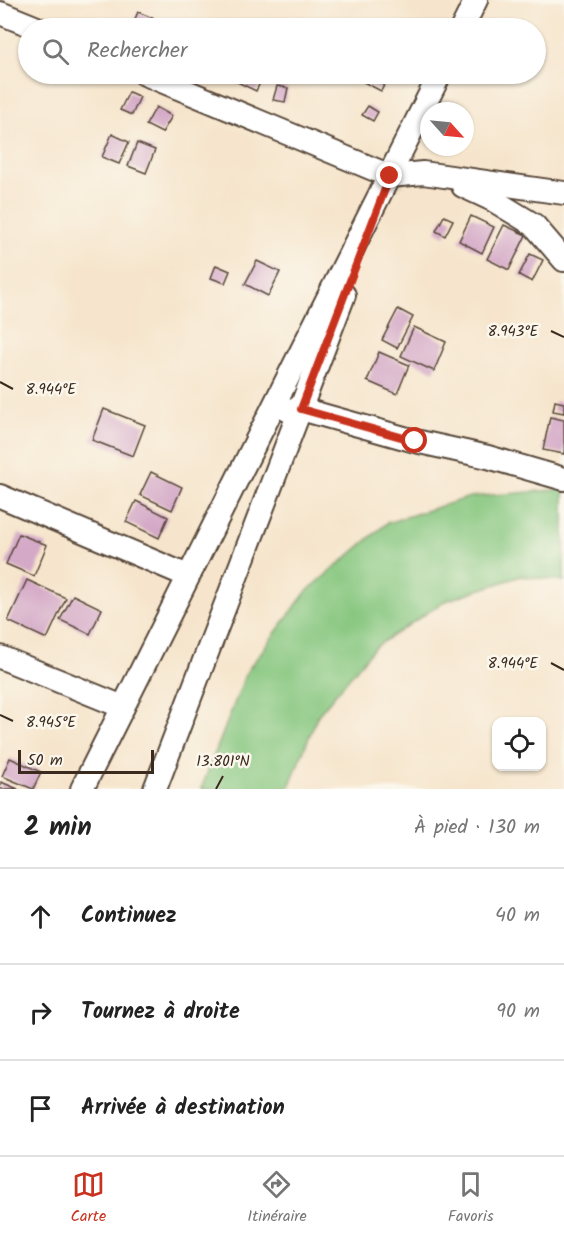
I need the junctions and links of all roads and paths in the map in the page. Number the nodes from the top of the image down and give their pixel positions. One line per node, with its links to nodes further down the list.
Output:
1 (477, 0): 3 (street)
2 (0, 13): 4 (street)
3 (467, 18)
4 (18, 20)
5 (169, 84): 7 (street)
6 (435, 84): 7 (street)
7 (390, 176): 8 (street); 11 (street); 12 (street)
8 (444, 177): 9 (street); 10 (street)
9 (564, 193)
10 (564, 260)
11 (301, 409): 12 (street); 13 (street); 19 (street)
12 (271, 412): 15 (street)
13 (564, 479)
14 (0, 496): 15 (street)
15 (188, 576): 17 (street)
16 (0, 657): 17 (street)
17 (123, 707): 18 (street)
18 (82, 789)
19 (155, 789)

